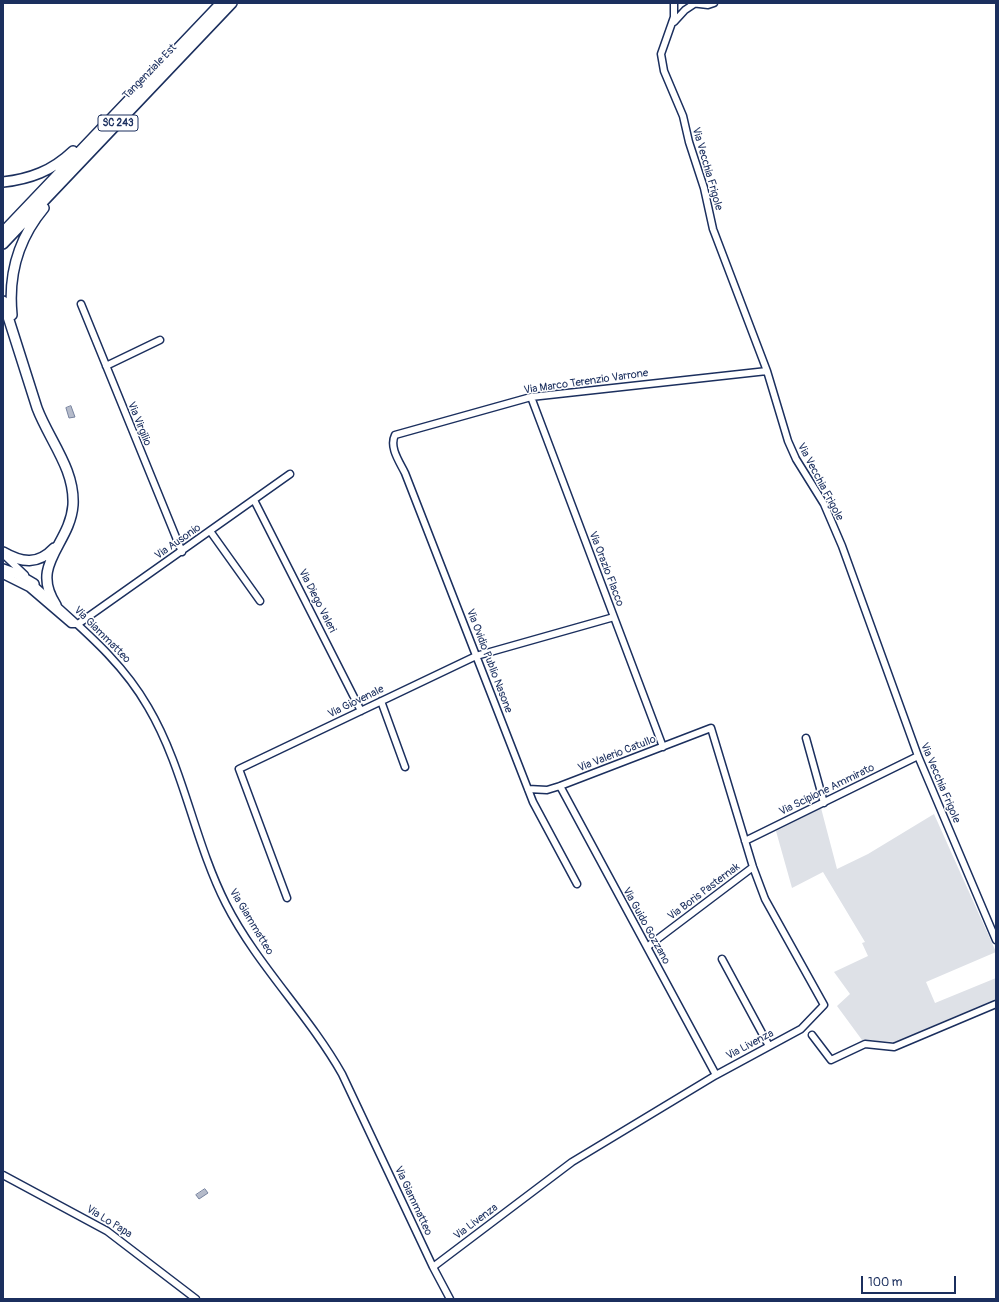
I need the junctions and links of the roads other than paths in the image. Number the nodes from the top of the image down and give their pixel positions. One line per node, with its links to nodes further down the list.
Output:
1 (221, 3): 7 (highway, Tangenziale Est / SC 243)
2 (232, 3): 8 (highway, Tangenziale Est / SC 243)
3 (674, 3): 6 (street, Via Vecchia Frigole)
4 (714, 3): 5 (street, Via Vecchia Frigole)
5 (692, 4): 6 (street, Via Vecchia Frigole)
6 (672, 25): 17 (street, Via Vecchia Frigole)
7 (107, 123): 9 (highway); 10 (highway, Tangenziale Est / SC 243)
8 (78, 164): 11 (highway, Tangenziale Est / SC 243); 14 (highway)
9 (3, 182)
10 (3, 232)
11 (3, 244)
12 (3, 301): 14 (highway)
13 (81, 304): 16 (street, Via Virgilio)
14 (13, 330): 23 (highway)
15 (160, 340): 16 (street)
16 (106, 366): 24 (street, Via Virgilio)
17 (767, 371): 18 (street, Via Marco Terenzio Varrone); 39 (street, Via Vecchia Frigole)
18 (531, 397): 19 (street, Via Marco Terenzio Varrone); 31 (street, Via Orazio Flacco)
19 (392, 441): 33 (street, Via Ovidio Publio Nasone)
20 (290, 474): 21 (street, Via Ausonio)
21 (254, 500): 22 (street, Via Ausonio); 35 (street, Via Diego Valeri)
22 (210, 532): 24 (street, Via Ausonio); 29 (street)
23 (62, 538): 25 (highway); 30 (highway)
24 (182, 552): 32 (street, Via Ausonio)
25 (3, 553): 28 (street, Via Giammatteo)
26 (3, 569): 28 (highway)
27 (3, 575): 32 (street)
28 (34, 584): 30 (street, Via Giammatteo)
29 (260, 601)
30 (56, 605): 32 (street, Via Giammatteo)
31 (614, 617): 33 (street, Via Giovenale); 38 (street, Via Orazio Flacco)
32 (78, 624): 56 (street, Via Giammatteo)
33 (476, 656): 34 (street, Via Giovenale); 42 (street, Via Ovidio Publio Nasone)
34 (381, 701): 35 (street, Via Giovenale); 40 (street)
35 (361, 711): 47 (street, Via Giovenale)
36 (711, 728): 38 (street, Via Valerio Catullo); 44 (street, Via Livenza)
37 (806, 738): 43 (street)
38 (663, 747): 41 (street, Via Valerio Catullo)
39 (918, 756): 43 (street, Via Scipione Ammirato); 48 (street, Via Vecchia Frigole)
40 (405, 767)
41 (560, 786): 42 (street, Via Valerio Catullo); 49 (street, Via Guido Gozzano)
42 (528, 789): 46 (street, Via Ovidio Publio Nasone)
43 (824, 803): 44 (street, Via Scipione Ammirato)
44 (745, 841): 45 (street, Via Livenza)
45 (753, 867): 49 (street, Via Boris Pasternak); 53 (street, Via Livenza)
46 (577, 884)
47 (287, 898)
48 (996, 940)
49 (647, 947): 54 (street, Via Guido Gozzano)
50 (722, 959): 53 (street)
51 (996, 1004): 52 (street)
52 (812, 1035)
53 (769, 1046): 54 (street, Via Livenza)
54 (716, 1075): 56 (street, Via Livenza)
55 (3, 1175): 57 (street, Via Lo Papa)
56 (433, 1267): 58 (street, Via Giammatteo)
57 (196, 1299)
58 (450, 1299)

